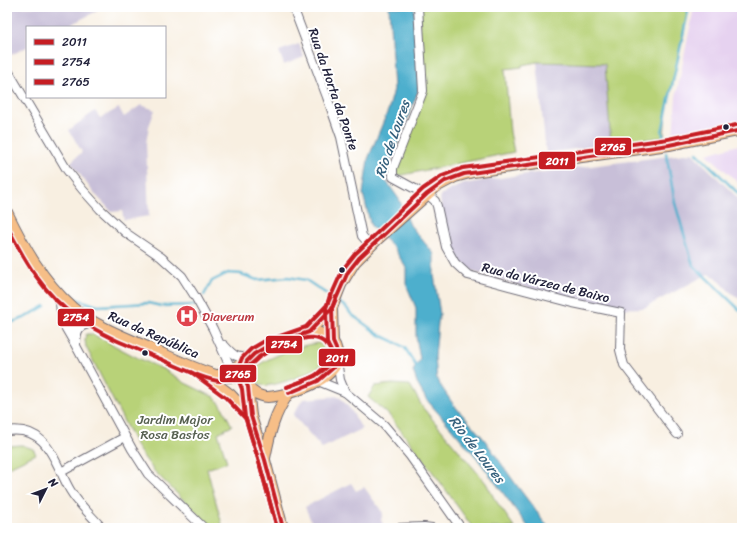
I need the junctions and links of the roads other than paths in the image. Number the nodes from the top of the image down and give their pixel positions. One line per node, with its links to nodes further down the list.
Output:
1 (293, 7): 7 (street, Rua da Horta da Ponte)
2 (418, 7): 5 (street)
3 (7, 69): 15 (street)
4 (742, 130): 5 (main road)
5 (425, 196): 7 (main road); 29 (street, Rua da Várzea de Baixo)
6 (7, 212): 8 (main road, Rua da República)
7 (374, 242): 10 (main road)
8 (46, 279): 9 (main road, Rua da República); 13 (street)
9 (72, 307): 11 (main road, Rua da República); 13 (street)
10 (332, 308): 14 (main road); 16 (main road)
11 (80, 313): 12 (main road, Rua da República); 17 (street)
12 (98, 324): 17 (street); 20 (main road, Rua da República)
13 (65, 327): 17 (street)
14 (309, 332): 16 (main road); 18 (main road)
15 (218, 339): 18 (street); 21 (street)
16 (333, 342): 19 (main road)
17 (76, 346): 30 (street)
18 (251, 357): 21 (main road); 24 (main road)
19 (337, 360): 23 (main road); 25 (street)
20 (194, 367): 22 (main road, Rua da República); 27 (main road)
21 (231, 369): 22 (main road)
22 (219, 376): 24 (main road, Rua da República)
23 (318, 381): 25 (street); 26 (main road)
24 (246, 383): 26 (main road); 27 (main road)
25 (345, 392): 38 (street)
26 (289, 393): 31 (main road)
27 (251, 416): 31 (main road)
28 (7, 431): 32 (street)
29 (677, 434)
30 (125, 437): 32 (street); 33 (street)
31 (265, 460): 35 (main road)
32 (61, 472): 34 (street)
33 (201, 527)
34 (102, 528)
35 (283, 528)
36 (397, 528): 37 (street)
37 (432, 528)
38 (461, 528)

